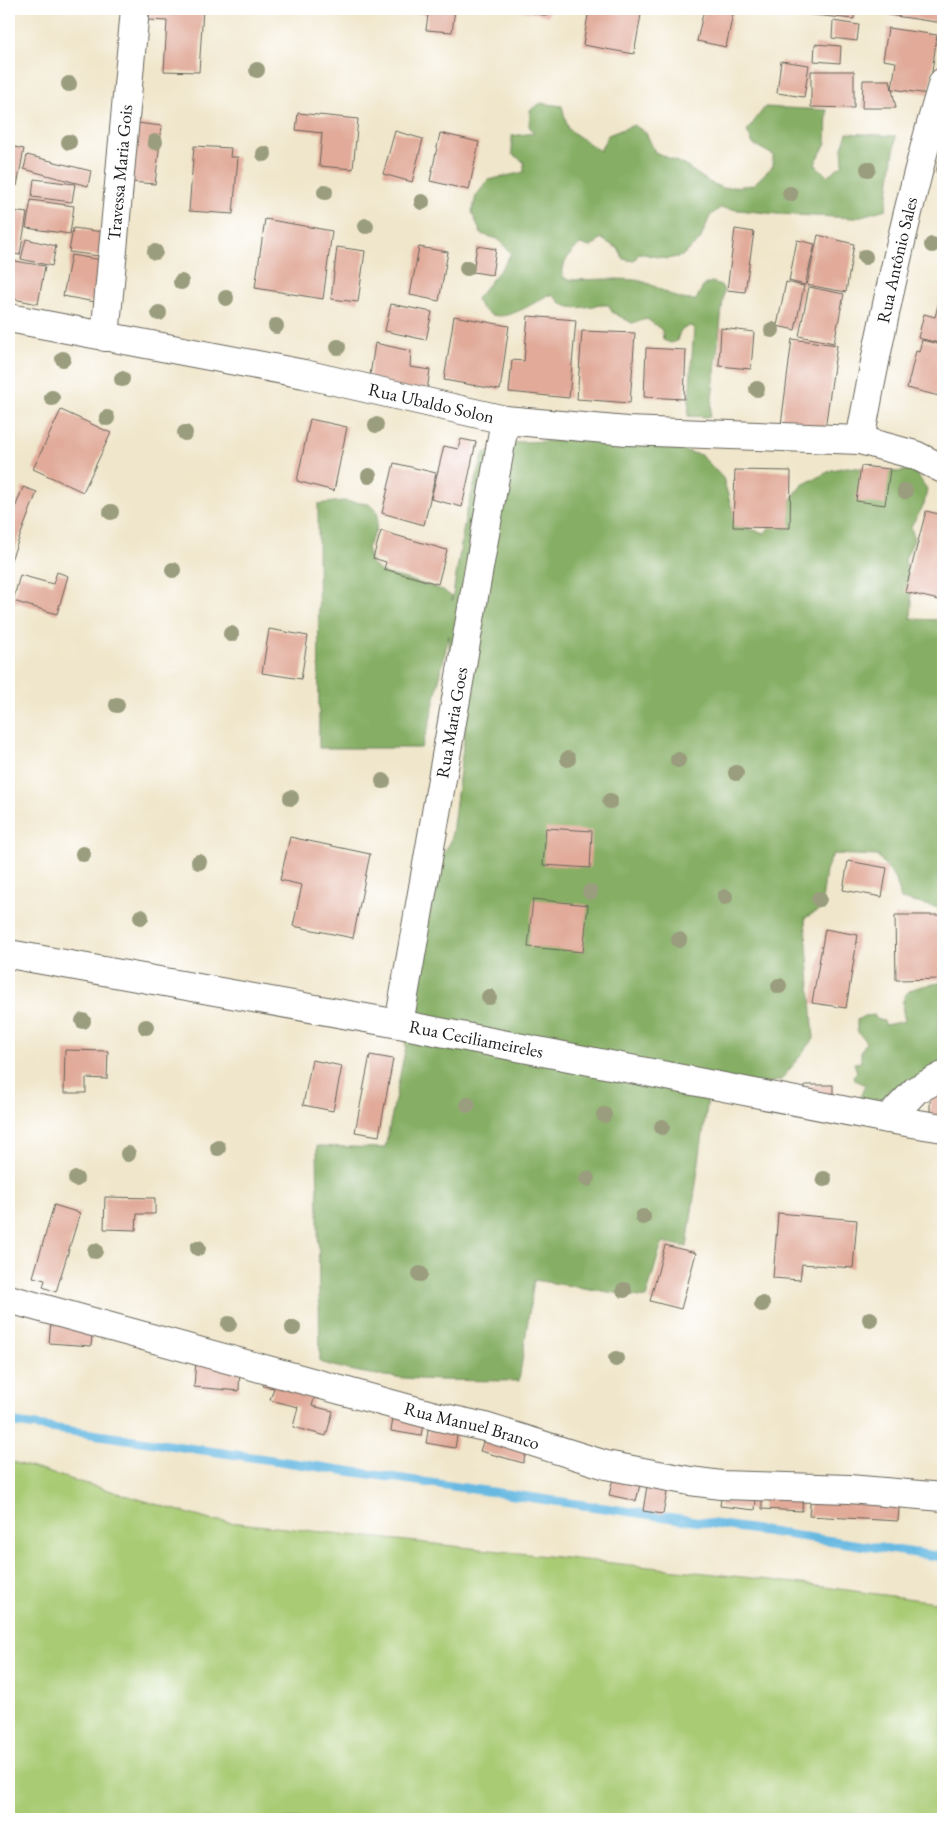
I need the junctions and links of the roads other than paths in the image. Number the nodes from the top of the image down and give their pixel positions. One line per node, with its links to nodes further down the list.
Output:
1 (135, 9): 5 (street, Travessa Maria Gois)
2 (943, 82): 3 (street, Rua Antônio Sales)
3 (935, 140): 7 (street, Rua Antônio Sales)
4 (9, 318): 5 (street, Rua Ubaldo Solon)
5 (105, 337): 6 (street, Rua Ubaldo Solon)
6 (505, 420): 7 (street, Rua Ubaldo Solon); 10 (street, Rua Maria Goes)
7 (860, 440): 8 (street, Rua Ubaldo Solon)
8 (943, 469)
9 (9, 954): 10 (street, Rua Ceciliameireles)
10 (399, 1024): 12 (street, Rua Ceciliameireles)
11 (943, 1076): 12 (street)
12 (888, 1119): 13 (street, Rua Ceciliameireles)
13 (943, 1128)
14 (9, 1299): 15 (street, Rua Manuel Branco)
15 (943, 1497)

